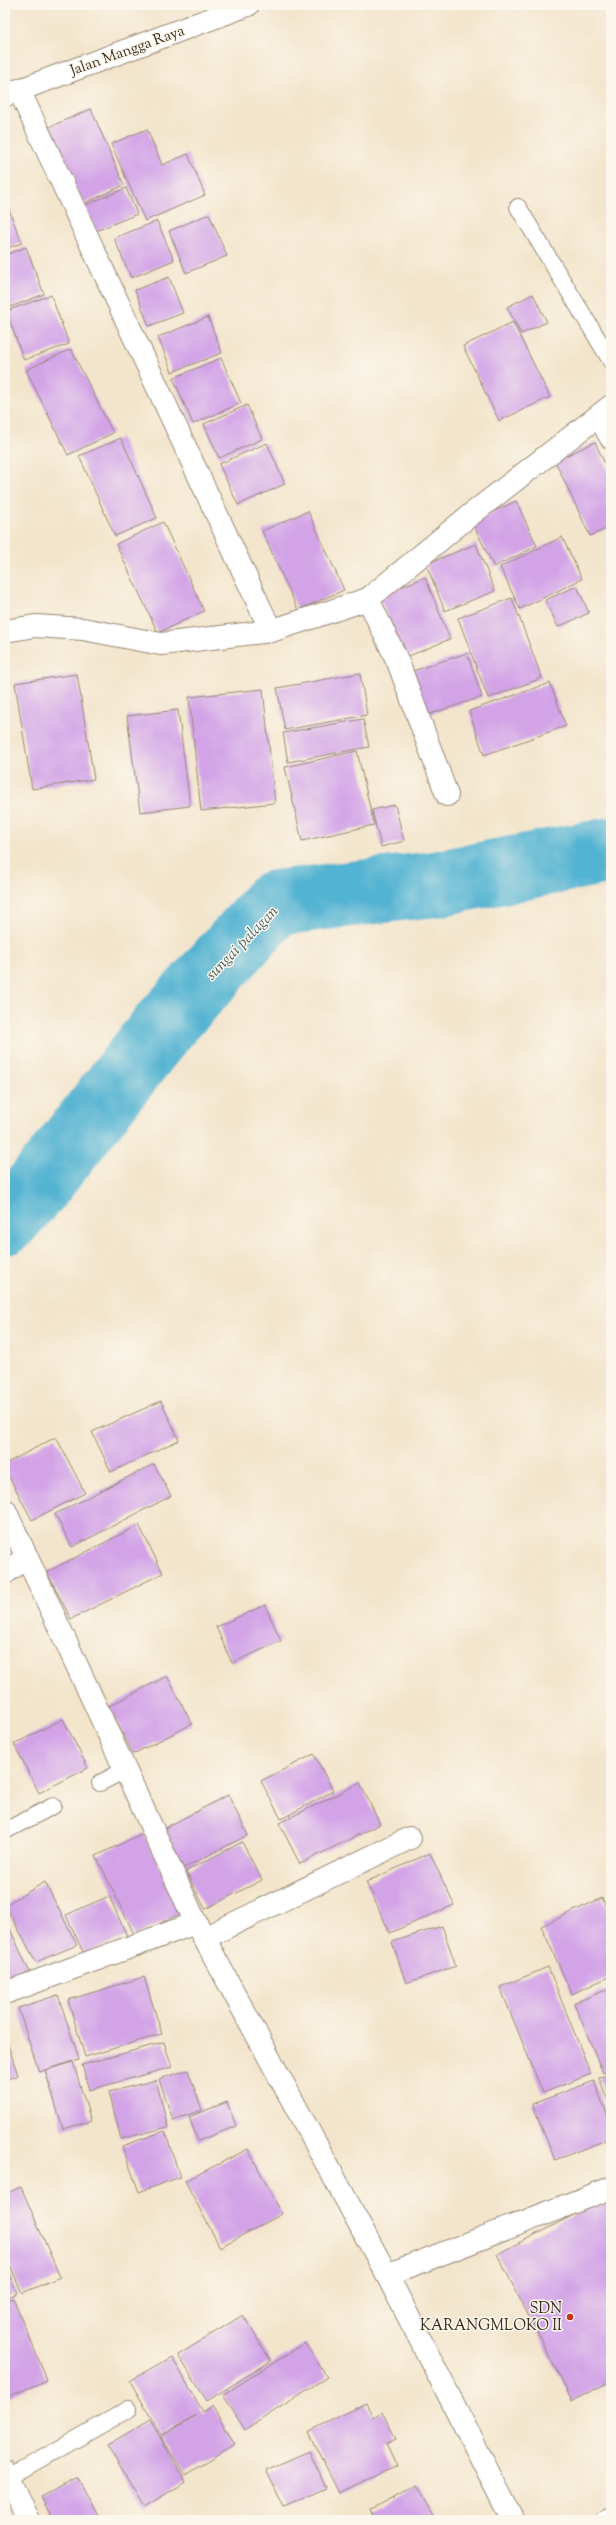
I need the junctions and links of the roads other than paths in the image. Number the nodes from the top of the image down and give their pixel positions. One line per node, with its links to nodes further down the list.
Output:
1 (248, 5): 2 (street, Jalan Mangga Raya)
2 (12, 93): 9 (street)
3 (518, 207): 4 (lane)
4 (611, 361)
5 (605, 411): 6 (street); 7 (street)
6 (611, 438)
7 (368, 599): 9 (street); 10 (street)
8 (5, 631): 9 (street)
9 (271, 631)
10 (447, 795)
11 (5, 1510): 12 (street)
12 (27, 1557): 13 (street); 14 (street)
13 (5, 1573)
14 (125, 1770): 15 (lane); 19 (street)
15 (100, 1783)
16 (53, 1806): 17 (lane)
17 (5, 1831)
18 (410, 1838): 19 (street)
19 (200, 1931): 20 (street); 22 (street)
20 (5, 1993)
21 (611, 2188): 22 (street)
22 (387, 2275): 27 (street)
23 (129, 2409): 24 (lane)
24 (7, 2474): 25 (street)
25 (23, 2518)
26 (611, 2518): 28 (street)
27 (513, 2520)
28 (607, 2520)

